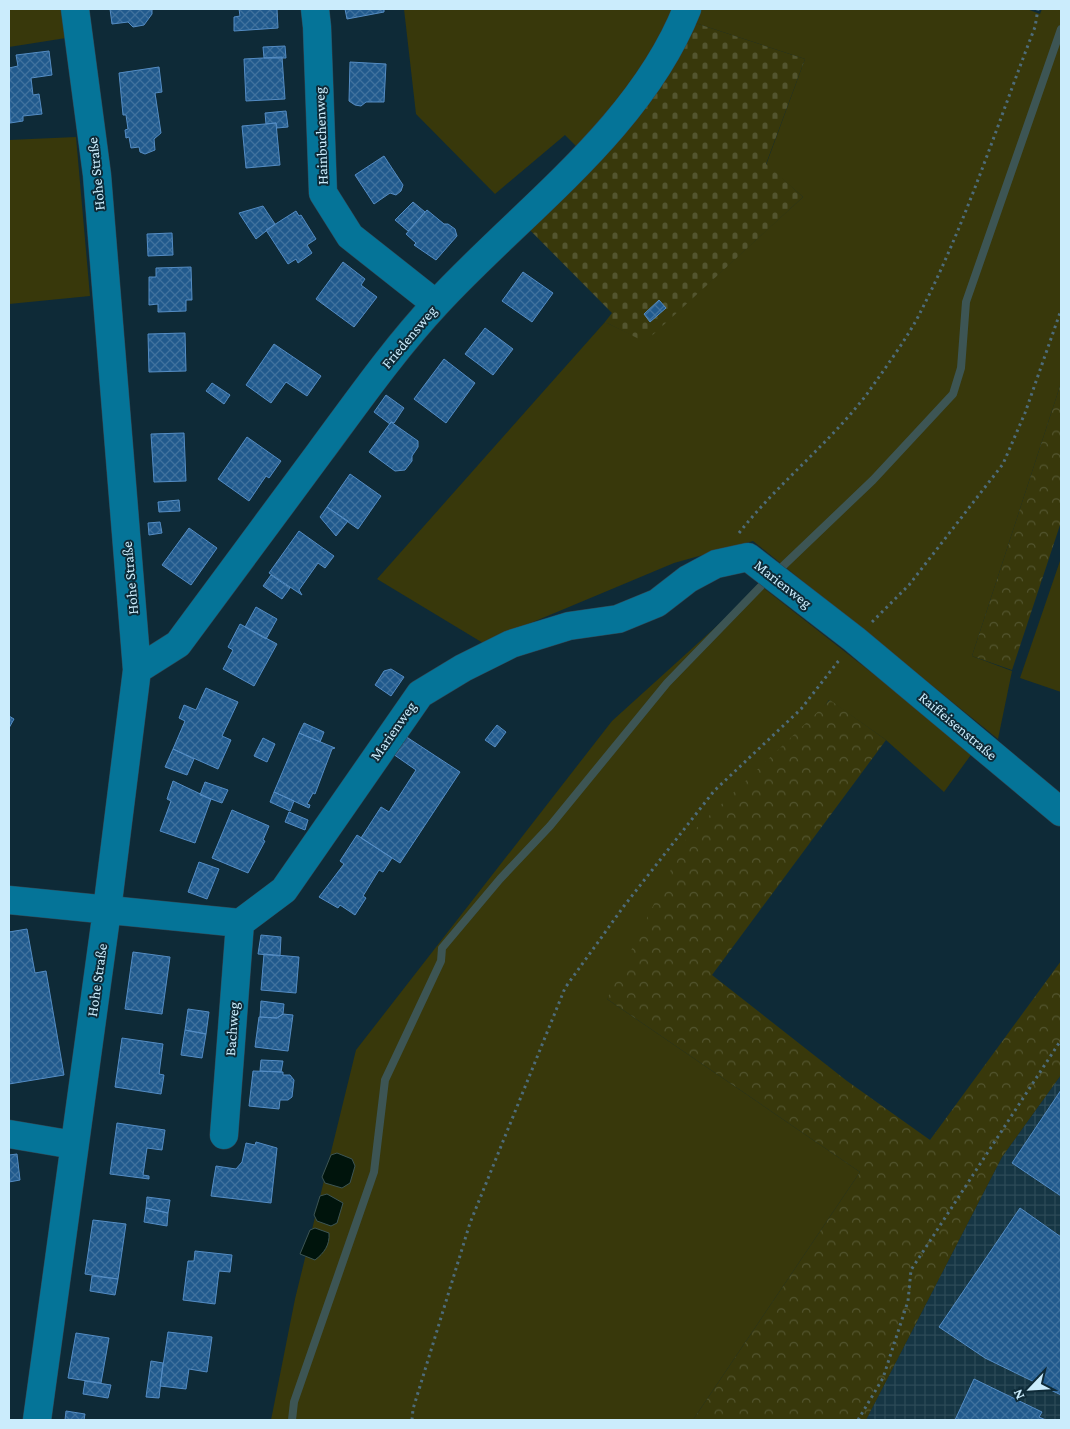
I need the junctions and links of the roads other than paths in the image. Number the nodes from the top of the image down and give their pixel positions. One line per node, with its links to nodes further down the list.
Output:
1 (76, 9): 6 (street, Hohe Straße)
2 (314, 9): 4 (street, Hainbuchenweg)
3 (687, 9): 4 (street, Friedensweg)
4 (436, 304): 6 (street, Friedensweg)
5 (854, 640): 7 (street, Raiffeisenstraße); 10 (street, Marienweg)
6 (137, 670): 9 (street, Hohe Straße)
7 (1061, 812)
8 (9, 900): 9 (street)
9 (107, 910): 10 (street); 13 (street, Hohe Straße)
10 (240, 923): 12 (street, Bachweg)
11 (9, 1134): 13 (street)
12 (224, 1135)
13 (74, 1145): 14 (street, Hohe Straße)
14 (37, 1420)

